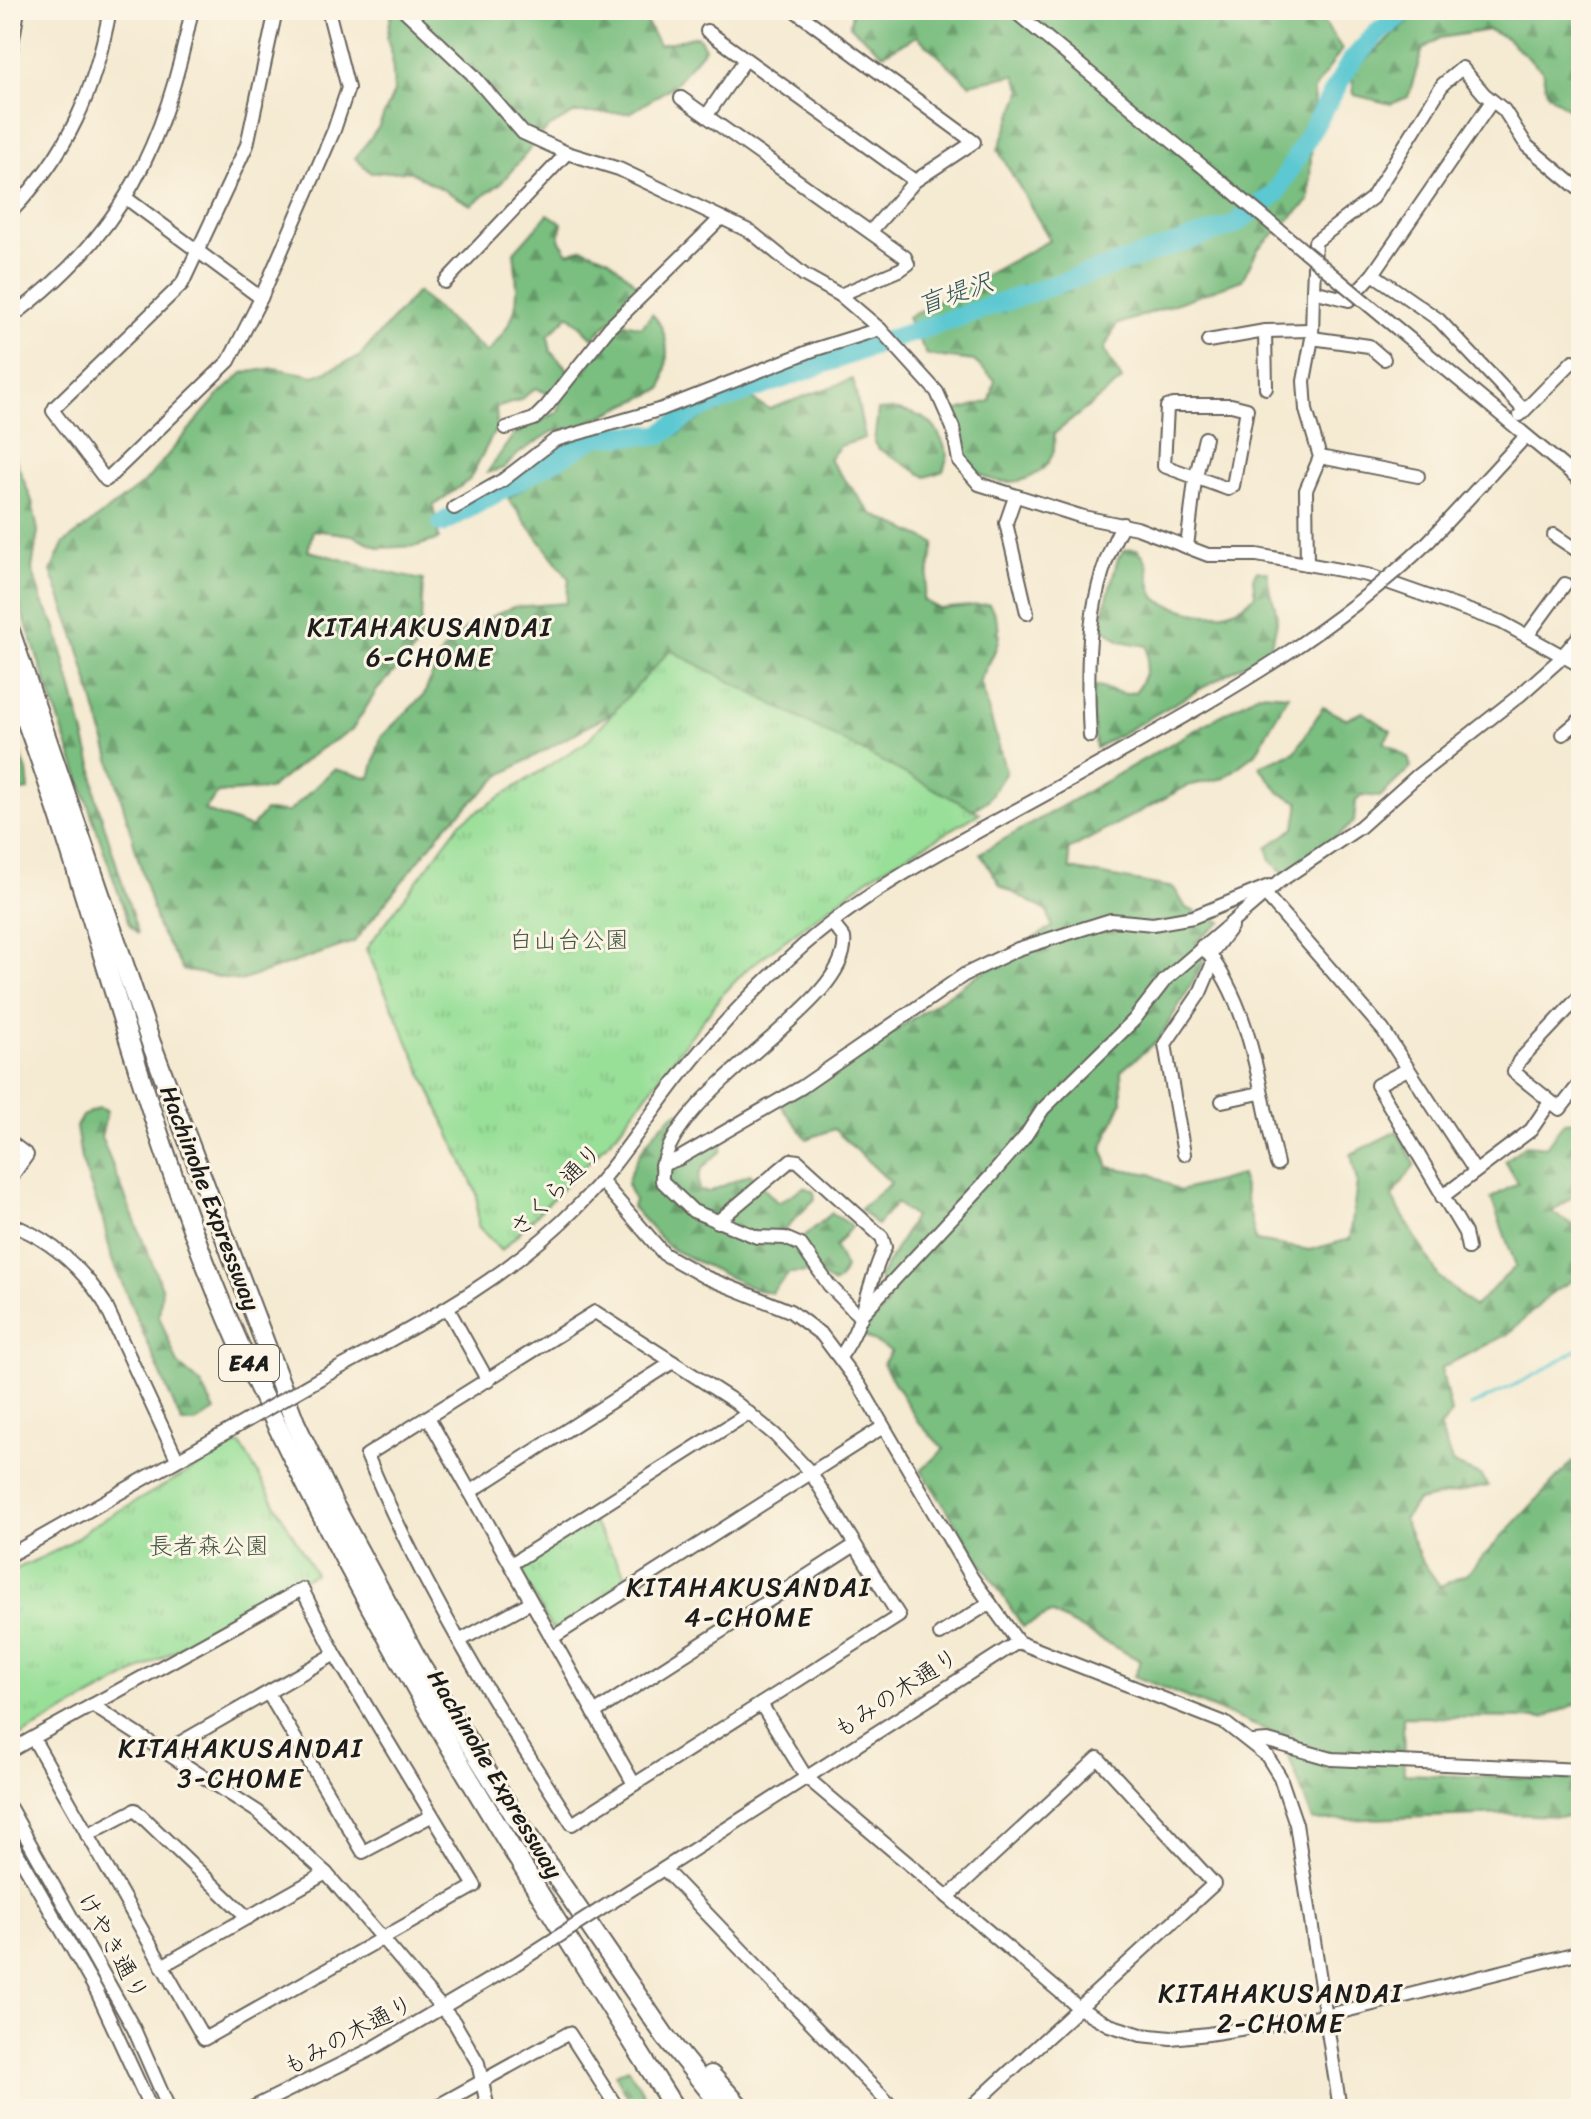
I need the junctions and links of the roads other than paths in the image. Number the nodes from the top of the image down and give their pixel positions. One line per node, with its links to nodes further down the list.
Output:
1 (18, 10): 10 (street)
2 (110, 10): 19 (street)
3 (192, 10): 18 (street)
4 (276, 10): 22 (street)
5 (328, 10): 27 (street)
6 (404, 10): 15 (street)
7 (794, 10): 16 (street)
8 (1013, 10): 37 (street, bridge)
9 (707, 31): 11 (street)
10 (10, 55)
11 (745, 60): 14 (street); 16 (street)
12 (681, 98): 14 (street)
13 (1492, 101): 17 (street); 23 (street); 25 (street)
14 (707, 115): 21 (street)
15 (567, 153): 20 (street); 24 (street)
16 (915, 181): 21 (street)
17 (1581, 191)
18 (126, 198): 22 (street); 28 (street)
19 (10, 213)
20 (721, 218): 26 (street); 38 (street)
21 (871, 231): 26 (street)
22 (198, 252): 27 (street); 27 (street)
23 (1373, 274): 25 (street); 36 (street)
24 (445, 282)
25 (1313, 291): 31 (street)
26 (840, 295): 29 (street)
27 (261, 298)
28 (10, 318)
29 (880, 329): 45 (street); 46 (street)
30 (1265, 331): 31 (street); 32 (street); 35 (street)
31 (1312, 334): 33 (street); 41 (street)
32 (1208, 341)
33 (1384, 359)
34 (1573, 361): 36 (street)
35 (1266, 388)
36 (1524, 410): 37 (street)
37 (1512, 423): 39 (street)
38 (506, 428)
39 (1526, 436): 44 (street); 65 (street, さくら通り, bridge)
40 (1205, 438): 43 (street)
41 (1320, 457): 42 (street); 51 (street)
42 (1418, 476)
43 (1195, 480): 43 (street); 49 (street)
44 (1581, 481)
45 (1015, 497): 47 (street); 53 (street)
46 (454, 508)
47 (1123, 524): 49 (street); 62 (street)
48 (1554, 535): 50 (street)
49 (1187, 547): 51 (street)
50 (1581, 553)
51 (1307, 564): 56 (street)
52 (1565, 584): 56 (street)
53 (1027, 613)
54 (10, 631): 125 (highway, Hachinohe Expressway / E4A)
55 (1581, 634): 57 (street)
56 (1527, 636): 57 (street)
57 (1561, 656): 58 (street); 63 (street)
58 (1581, 666)
59 (10, 678): 128 (highway, Hachinohe Expressway / E4A)
60 (1581, 719): 61 (street)
61 (1563, 734)
62 (1090, 736)
63 (1280, 881): 64 (street); 76 (street)
64 (1265, 894): 66 (street); 68 (street)
65 (832, 923): 76 (street); 79 (street, さくら通り)
66 (1209, 954): 70 (street); 74 (street); 85 (street)
67 (1581, 995): 72 (street)
68 (1408, 1069): 77 (street); 80 (street)
69 (1581, 1082): 72 (street)
70 (1260, 1093): 71 (street); 75 (street)
71 (1222, 1101)
72 (1550, 1102): 77 (street)
73 (10, 1142): 78 (street)
74 (1184, 1154)
75 (1277, 1164)
76 (661, 1165): 81 (street)
77 (1475, 1171): 80 (street)
78 (10, 1179)
79 (601, 1181): 84 (street, さくら通り); 86 (street)
80 (1442, 1197): 83 (street)
81 (717, 1222): 85 (street); 85 (street)
82 (10, 1224): 92 (street)
83 (1468, 1248)
84 (448, 1309): 88 (street); 92 (street, さくら通り, bridge)
85 (862, 1316): 86 (street)
86 (840, 1357): 91 (street)
87 (673, 1362): 88 (street); 89 (street); 94 (street)
88 (488, 1381): 90 (street)
89 (749, 1413): 93 (street); 97 (street)
90 (429, 1419): 94 (street); 102 (street)
91 (883, 1427): 93 (street); 99 (street)
92 (177, 1459): 96 (street, さくら通り)
93 (811, 1473): 95 (street); 101 (street)
94 (470, 1492): 97 (street)
95 (855, 1545): 106 (street); 108 (street)
96 (10, 1555)
97 (511, 1564): 98 (street)
98 (531, 1602): 101 (street); 102 (street)
99 (990, 1603): 100 (street); 103 (street)
100 (940, 1634)
101 (552, 1638): 108 (street)
102 (459, 1641): 115 (street)
103 (1018, 1642): 110 (street); 114 (street, もみの木通り)
104 (335, 1654): 105 (street); 107 (street); 117 (street)
105 (268, 1693): 112 (street); 117 (street)
106 (761, 1704): 114 (street); 115 (street)
107 (92, 1705): 109 (street); 112 (street)
108 (594, 1713): 115 (street)
109 (33, 1738): 111 (street); 118 (street)
110 (1253, 1742): 113 (street); 131 (street)
111 (10, 1751)
112 (164, 1752): 121 (street)
113 (1581, 1770)
114 (806, 1777): 120 (street, もみの木通り); 122 (street)
115 (634, 1784)
116 (10, 1808): 134 (street, けやき通り)
117 (431, 1816): 124 (street)
118 (87, 1835): 123 (street); 127 (street)
119 (10, 1840): 133 (street, けやき通り)
120 (664, 1869): 130 (street, もみの木通り, bridge); 143 (street)
121 (326, 1873): 123 (street); 124 (street)
122 (948, 1897): 129 (street); 129 (street)
123 (248, 1918): 127 (street)
124 (384, 1939): 127 (street); 130 (street)
125 (604, 1948): 141 (highway); 142 (highway)
126 (1581, 1952): 131 (street)
127 (162, 1966)
128 (604, 1996): 139 (highway); 140 (highway)
129 (1079, 2008): 131 (street); 144 (street)
130 (443, 2009): 132 (street); 135 (street, もみの木通り)
131 (1325, 2016): 145 (street)
132 (484, 2080): 136 (street); 137 (street); 138 (street)
133 (151, 2109)
134 (169, 2109)
135 (250, 2109)
136 (432, 2109)
137 (488, 2109)
138 (618, 2109)
139 (675, 2109)
140 (683, 2109)
141 (724, 2109)
142 (742, 2109)
143 (894, 2109)
144 (969, 2109)
145 (1340, 2109)

